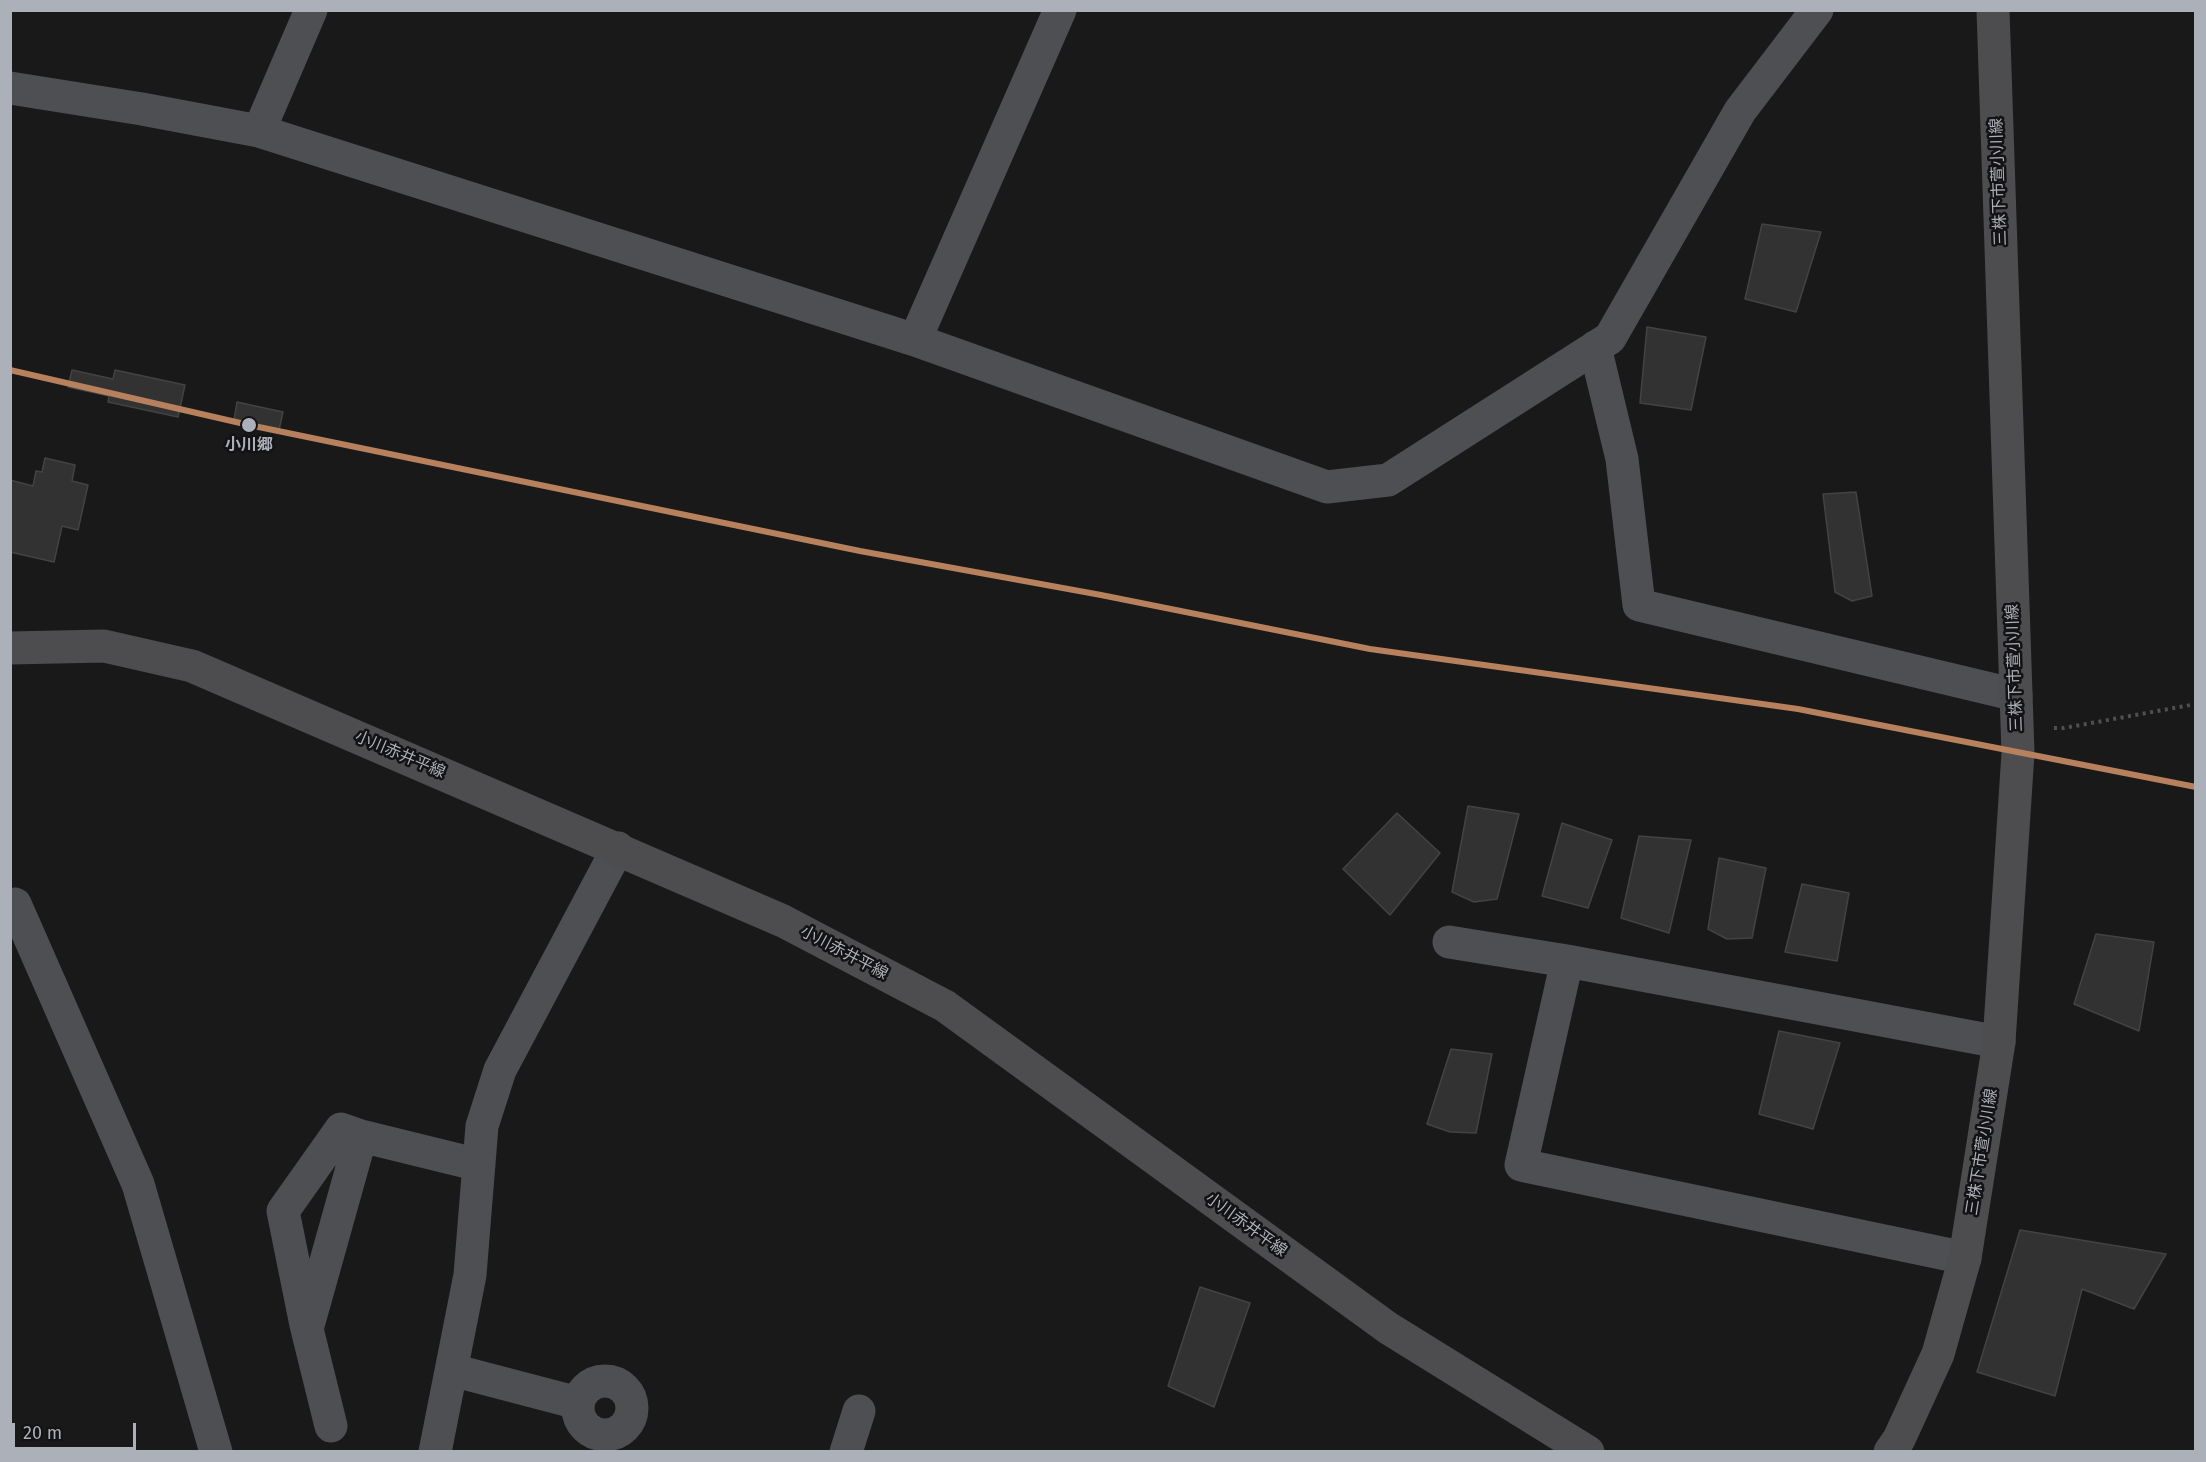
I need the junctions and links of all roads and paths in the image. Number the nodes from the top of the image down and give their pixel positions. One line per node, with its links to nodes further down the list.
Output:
1 (312, 10): 6 (street)
2 (1060, 10): 7 (street)
3 (1816, 10): 8 (street)
4 (1993, 10): 11 (main road, 三株下市萱小川線)
5 (10, 88): 6 (street)
6 (259, 131): 7 (street)
7 (915, 340): 8 (street)
8 (1595, 347): 11 (street)
9 (10, 648): 12 (main road, 小川赤井平線)
10 (2196, 704): 11 (path)
11 (2017, 710): 16 (main road, 三株下市萱小川線)
12 (618, 848): 18 (street); 25 (main road, 小川赤井平線)
13 (12, 901): 26 (street)
14 (1449, 942): 15 (street)
15 (1567, 961): 16 (street); 19 (street)
16 (1999, 1042): 19 (main road, 三株下市萱小川線)
17 (361, 1136): 18 (street); 20 (street); 20 (street)
18 (479, 1165): 21 (street)
19 (1965, 1258): 29 (main road, 三株下市萱小川線)
20 (307, 1329): 24 (street)
21 (452, 1370): 22 (street); 27 (street)
22 (578, 1403)
23 (859, 1411): 28 (street)
24 (331, 1426)
25 (1578, 1449)
26 (216, 1452)
27 (435, 1452)
28 (846, 1452)
29 (1890, 1452)

